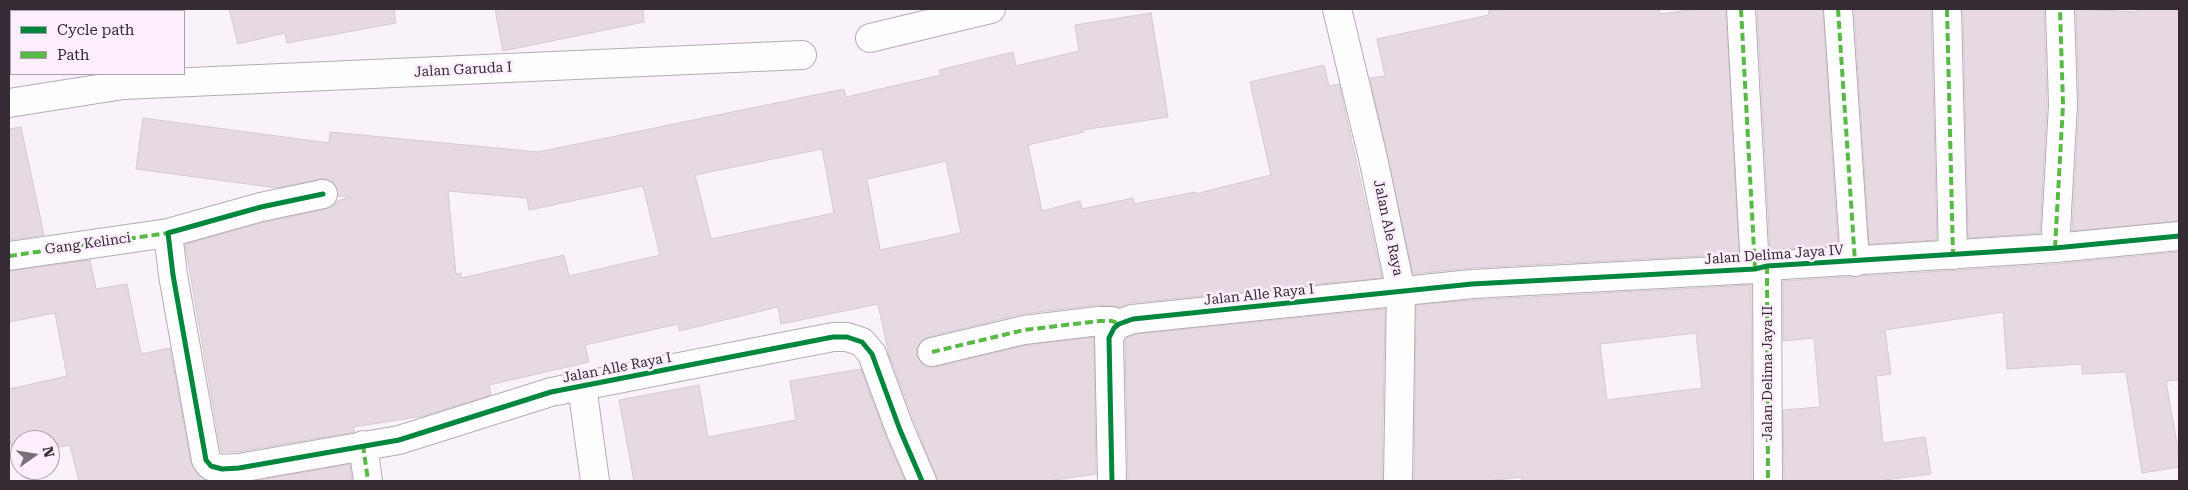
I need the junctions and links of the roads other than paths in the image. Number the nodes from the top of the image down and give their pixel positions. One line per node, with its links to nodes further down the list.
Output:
1 (991, 9): 7 (street)
2 (1338, 9): 19 (street, Jalan Ale Raya)
3 (1741, 9): 18 (street, Jalan Delima Jaya II)
4 (1838, 9): 17 (street)
5 (1948, 9): 15 (street)
6 (2060, 9): 14 (street)
7 (870, 38)
8 (802, 55): 9 (street, Jalan Garuda I)
9 (123, 80): 10 (street, Jalan Garuda I)
10 (9, 103)
11 (322, 194): 12 (street, Gang Kelinci)
12 (168, 233): 16 (street, Gang Kelinci); 23 (street, Jalan Alle Raya I)
13 (2179, 236): 14 (street, Jalan Delima Jaya IV)
14 (2055, 248): 15 (street, Jalan Delima Jaya IV)
15 (1953, 255): 17 (street, Jalan Delima Jaya IV)
16 (9, 256)
17 (1855, 262): 18 (street, Jalan Delima Jaya IV)
18 (1761, 267): 19 (street, Jalan Delima Jaya IV); 29 (street, Jalan Delima Jaya II)
19 (1401, 292): 20 (street, Jalan Alle Raya I); 28 (street, Jalan Ale Raya)
20 (1119, 324): 21 (street); 27 (street)
21 (932, 352)
22 (582, 386): 23 (street, Jalan Alle Raya I); 25 (street); 26 (street, Jalan Alle Raya I)
23 (363, 445): 24 (street)
24 (368, 481)
25 (595, 481)
26 (922, 481)
27 (1112, 481)
28 (1398, 481)
29 (1768, 481)

